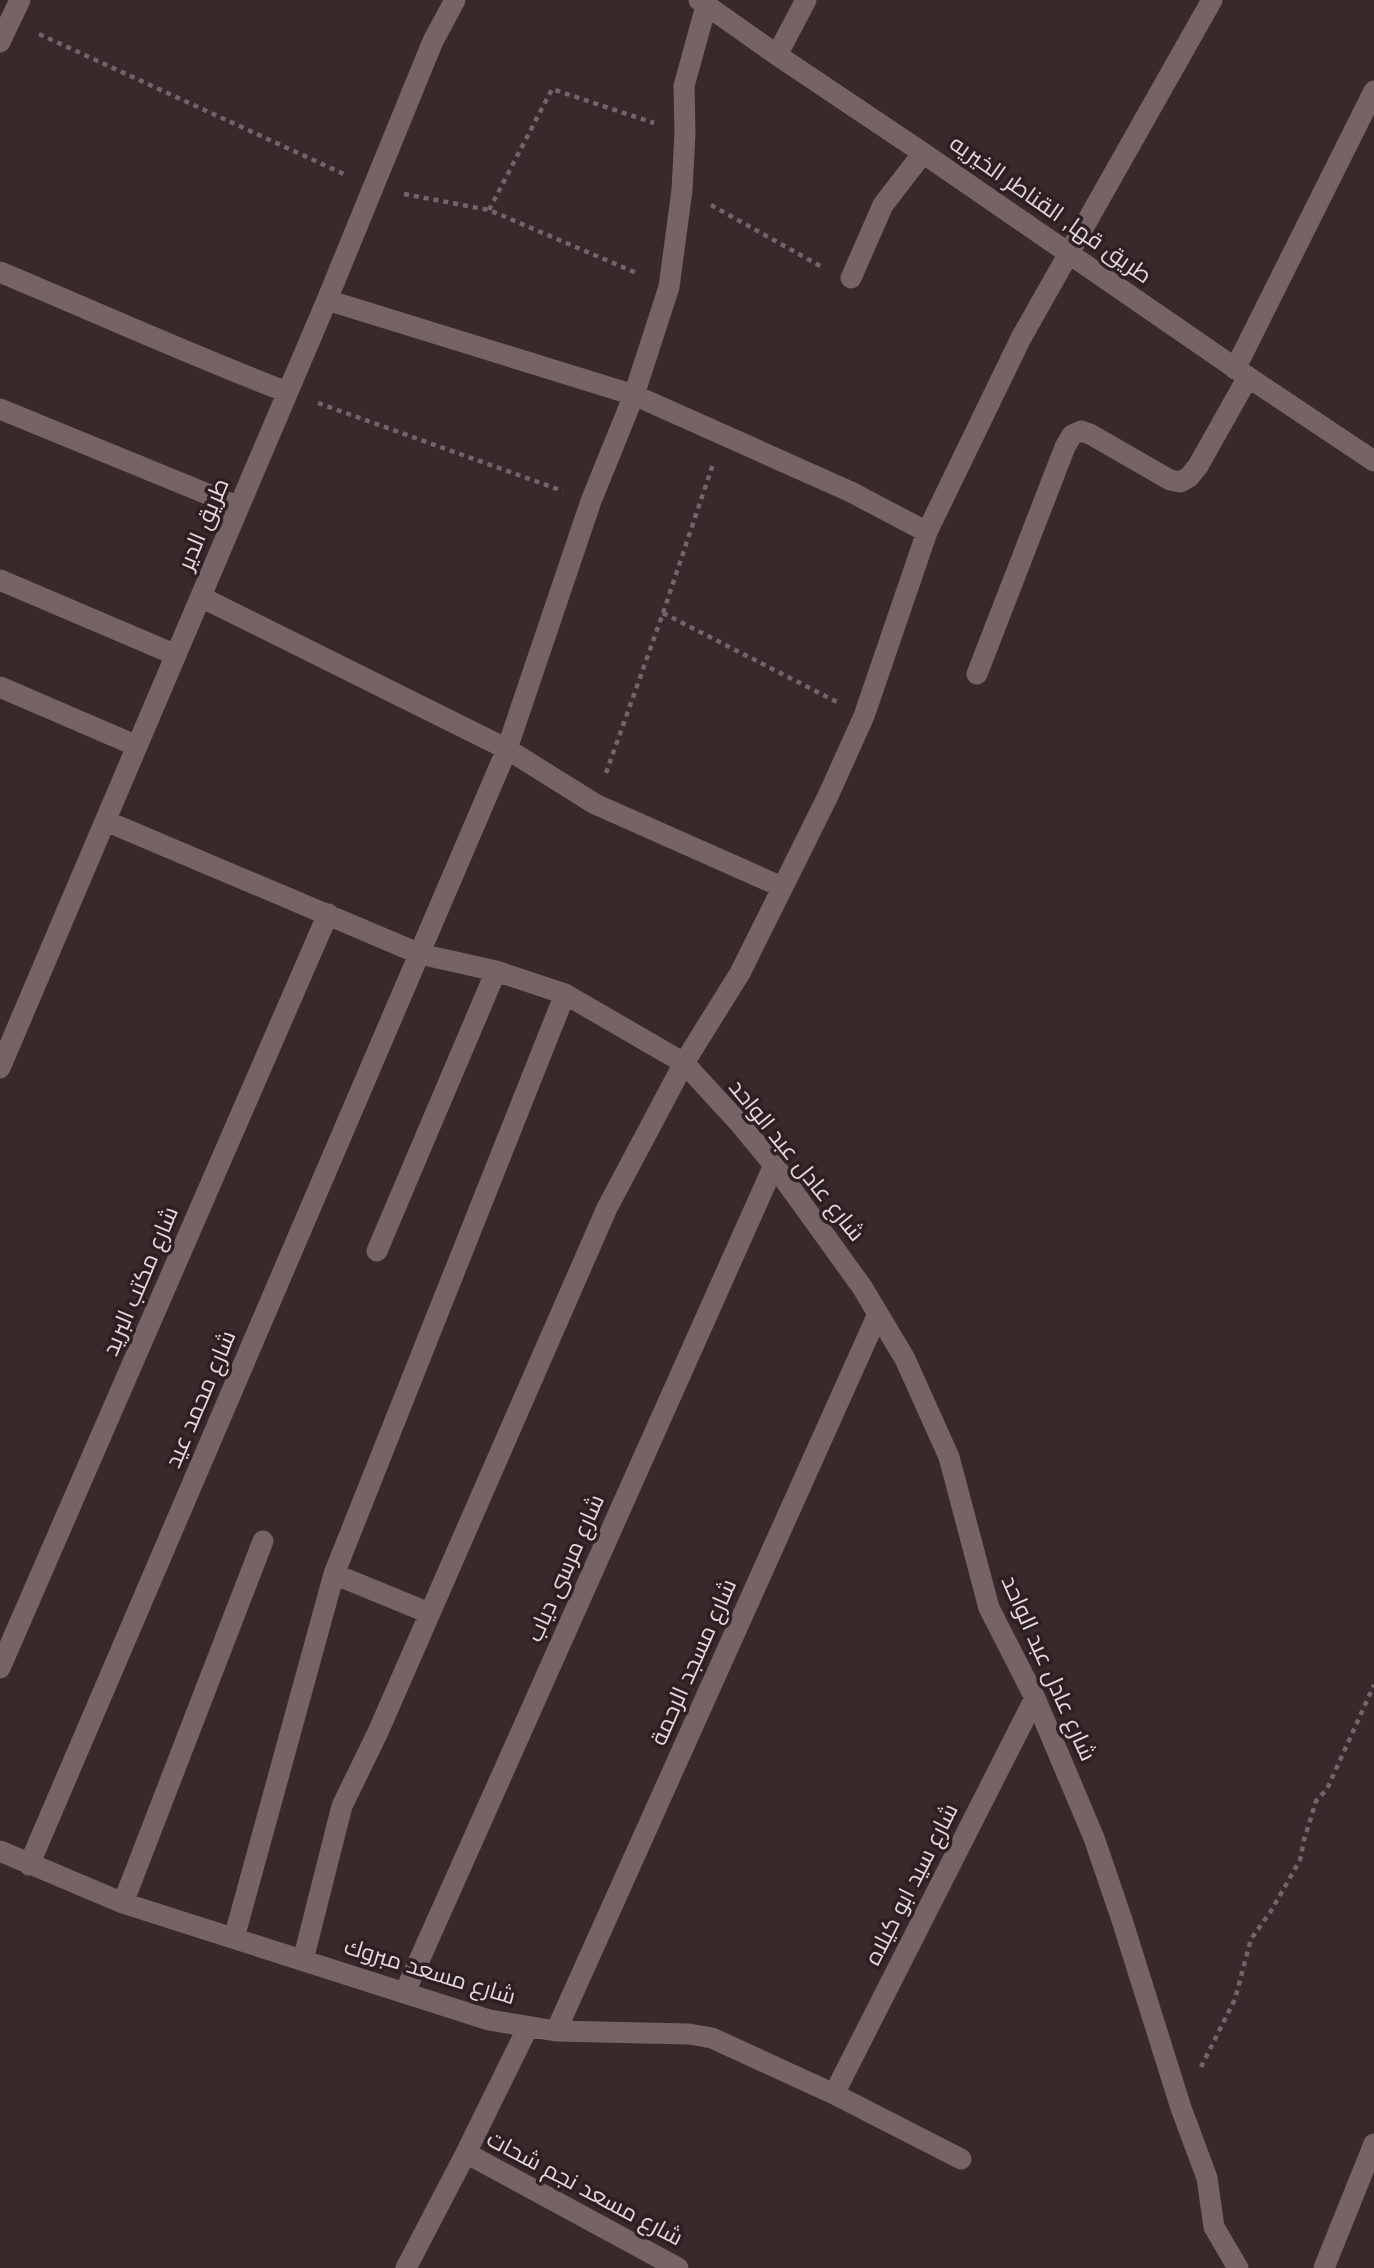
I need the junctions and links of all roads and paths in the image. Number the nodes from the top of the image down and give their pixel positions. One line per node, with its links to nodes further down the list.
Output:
1 (20, 0): 6 (street)
2 (455, 0): 12 (street, طريق الدير)
3 (806, 0): 8 (street)
4 (1212, 0): 15 (street)
5 (703, 3): 8 (street, طريق قها, القناطر الخيريه); 10 (street, شارع محمد عيد)
6 (10, 21): 7 (street); 12 (path)
7 (0, 41)
8 (776, 55): 11 (street, طريق قها, القناطر الخيريه)
9 (1374, 91): 20 (street)
10 (685, 133): 13 (street, شارع محمد عيد); 14 (path)
11 (923, 153): 15 (street, طريق قها, القناطر الخيريه); 17 (street)
12 (372, 187): 14 (path); 19 (street, طريق الدير)
13 (682, 190): 17 (path); 18 (street, شارع محمد عيد)
14 (489, 210): 18 (path)
15 (1069, 254): 20 (street, طريق قها, القناطر الخيريه); 28 (street)
16 (0, 272): 21 (street)
17 (851, 278)
18 (669, 287): 22 (street, شارع محمد عيد)
19 (327, 300): 21 (street, طريق الدير); 22 (street)
20 (1242, 373): 25 (street, طريق قها, القناطر الخيريه); 33 (street)
21 (287, 393): 26 (path); 27 (street, طريق الدير)
22 (634, 395): 24 (street); 26 (street, شارع محمد عيد)
23 (0, 409): 27 (street)
24 (723, 434): 28 (street); 31 (path)
25 (1374, 460)
26 (591, 501): 37 (street, شارع محمد عيد)
27 (239, 507): 30 (street, طريق الدير)
28 (927, 531): 35 (street)
29 (0, 580): 32 (street)
30 (201, 597): 32 (street, طريق الدير); 37 (street)
31 (663, 614): 35 (path); 38 (path)
32 (176, 655): 36 (street, طريق الدير)
33 (977, 674)
34 (0, 687): 36 (street)
35 (864, 716): 40 (street)
36 (137, 746): 39 (street, طريق الدير)
37 (507, 749): 38 (street); 42 (street, شارع محمد عيد)
38 (595, 804): 40 (street)
39 (106, 821): 41 (street, شارع عادل عبد الواحد); 46 (street, طريق الدير)
40 (782, 887): 45 (street)
41 (328, 914): 42 (street, شارع عادل عبد الواحد); 53 (street, شارع مكتب البريد)
42 (420, 954): 43 (street, شارع عادل عبد الواحد); 57 (street, شارع محمد عيد)
43 (496, 971): 44 (street, شارع عادل عبد الواحد); 48 (street)
44 (565, 994): 45 (street, شارع عادل عبد الواحد); 51 (street)
45 (684, 1063): 47 (street, شارع عادل عبد الواحد); 52 (street)
46 (0, 1068)
47 (774, 1166): 49 (street, شارع عادل عبد الواحد); 61 (street, شارع مرسى دياب)
48 (377, 1251)
49 (878, 1314): 55 (street, شارع عادل عبد الواحد); 63 (street, شارع مسجد الرحمة)
50 (263, 1541): 58 (street)
51 (334, 1574): 52 (street); 59 (street)
52 (429, 1613): 60 (street)
53 (0, 1668)
54 (1374, 1685): 65 (path)
55 (1035, 1698): 64 (street, شارع سيد ابو كيلاه); 65 (street, شارع عادل عبد الواحد)
56 (0, 1851): 57 (street, شارع مسعد مبروك)
57 (29, 1865): 58 (street, شارع مسعد مبروك)
58 (123, 1903): 59 (street, شارع مسعد مبروك)
59 (234, 1938): 60 (street, شارع مسعد مبروك)
60 (303, 1960): 61 (street, شارع مسعد مبروك)
61 (405, 1992): 62 (street, شارع مسعد مبروك)
62 (528, 2027): 63 (street, شارع مسعد مبروك); 67 (street)
63 (556, 2031): 64 (street, شارع مسعد مبروك)
64 (834, 2095): 68 (street, شارع مسعد مبروك)
65 (1181, 2108): 71 (street, شارع عادل عبد الواحد)
66 (1374, 2144): 72 (street)
67 (466, 2153): 69 (street); 70 (street, شارع مسعد نجم شحات)
68 (961, 2159)
69 (406, 2268)
70 (678, 2268)
71 (1238, 2268)
72 (1324, 2268)

